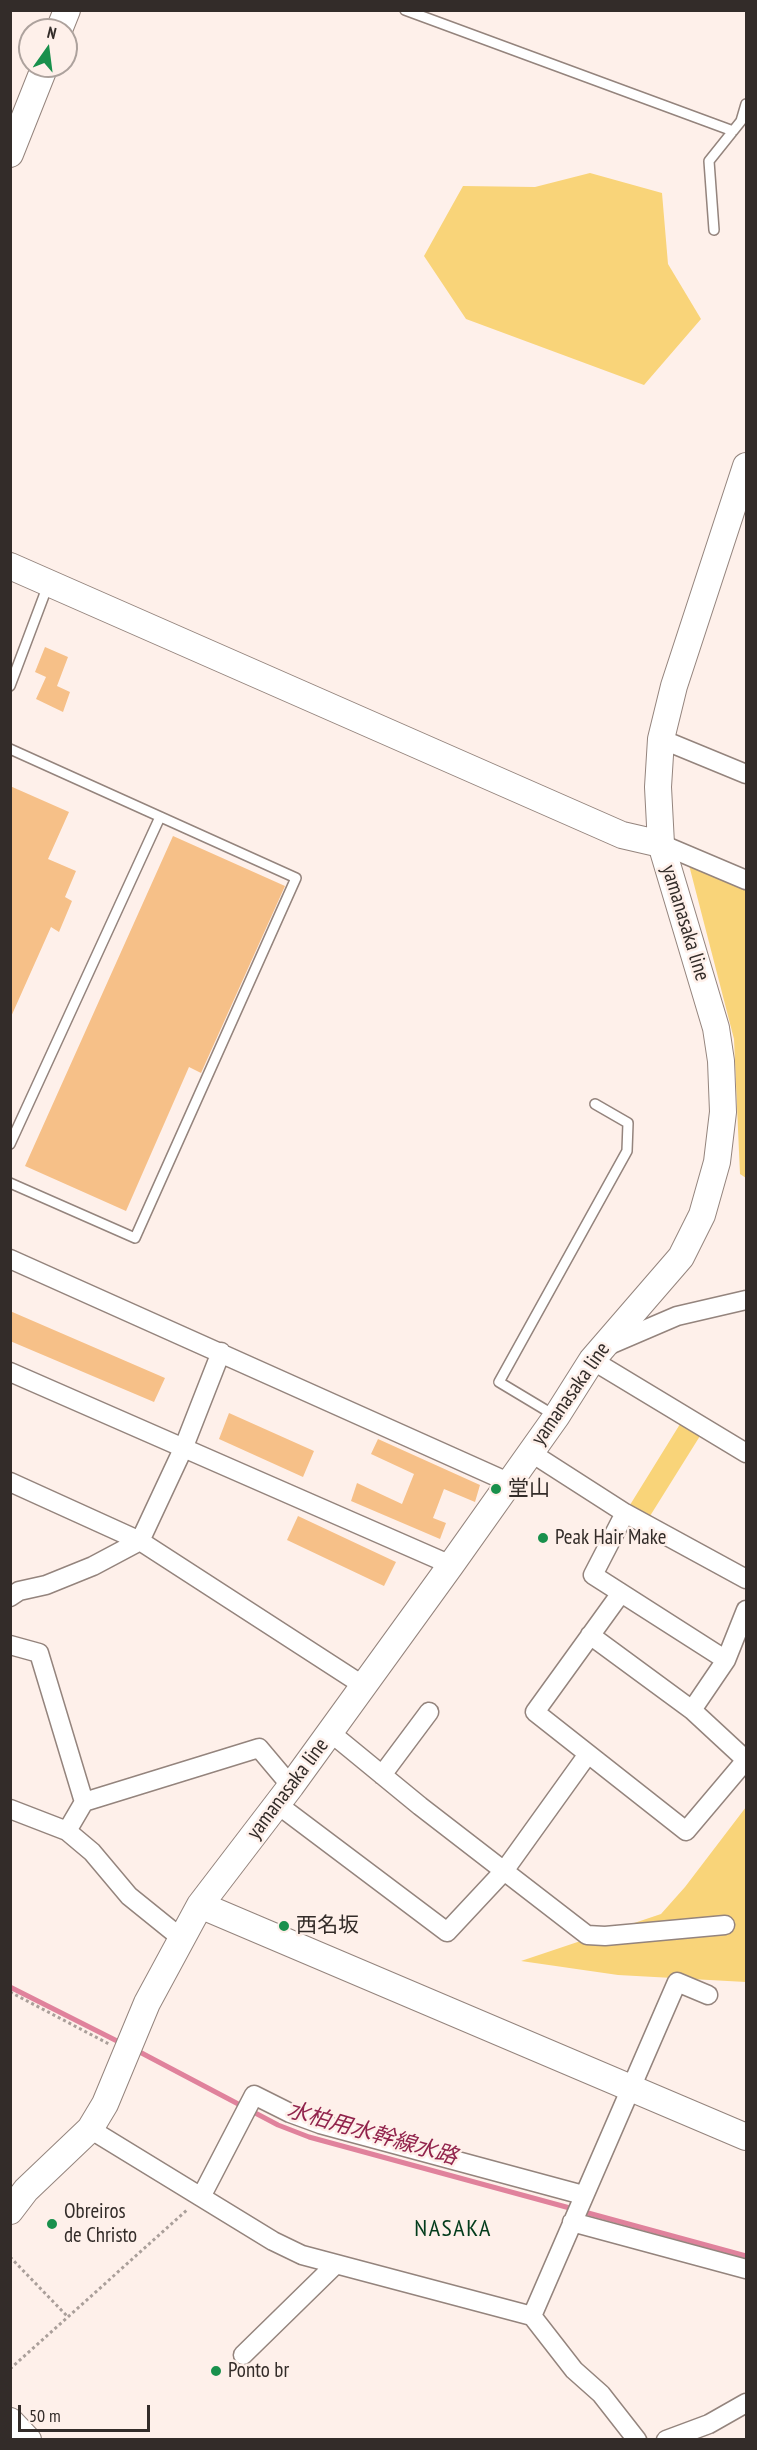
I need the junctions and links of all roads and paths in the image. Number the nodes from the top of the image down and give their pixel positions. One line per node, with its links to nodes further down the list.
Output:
1 (405, 10): 4 (lane)
2 (40, 78): 5 (main road)
3 (747, 104): 4 (lane)
4 (733, 131): 6 (lane)
5 (10, 154)
6 (714, 230)
7 (747, 466): 11 (main road, yamanasaka line)
8 (10, 566): 9 (main road)
9 (48, 582): 10 (lane); 15 (main road)
10 (10, 686)
11 (661, 739): 13 (street); 15 (main road, yamanasaka line)
12 (10, 749): 14 (lane)
13 (747, 774)
14 (160, 817): 18 (lane); 19 (lane)
15 (661, 844): 16 (street); 23 (main road, yamanasaka line)
16 (747, 880)
17 (595, 1104): 25 (lane)
18 (10, 1144)
19 (10, 1183)
20 (10, 1259): 22 (street)
21 (747, 1300): 23 (street)
22 (221, 1352): 26 (street); 30 (street)
23 (596, 1354): 25 (main road, yamanasaka line); 28 (street)
24 (10, 1371): 26 (street)
25 (556, 1417): 27 (main road, yamanasaka line)
26 (183, 1449): 32 (street); 33 (street)
27 (530, 1452): 30 (main road, yamanasaka line); 31 (street)
28 (747, 1453)
29 (10, 1482): 32 (street)
30 (508, 1482): 33 (main road, yamanasaka line)
31 (625, 1514): 34 (street); 35 (street)
32 (140, 1541): 36 (street); 41 (street)
33 (451, 1565): 41 (main road, yamanasaka line)
34 (747, 1579)
35 (621, 1593): 38 (street); 40 (street)
36 (10, 1597)
37 (747, 1610): 40 (street)
38 (590, 1635): 42 (street); 45 (street)
39 (10, 1645): 48 (street)
40 (726, 1660): 42 (street)
41 (364, 1686): 44 (main road, yamanasaka line)
42 (692, 1710): 45 (street)
43 (429, 1712): 46 (street)
44 (330, 1732): 46 (street); 47 (main road, yamanasaka line)
45 (588, 1754): 51 (street)
46 (382, 1775): 51 (street)
47 (284, 1795): 48 (street); 51 (street); 52 (main road, yamanasaka line)
48 (84, 1803): 50 (street)
49 (10, 1809): 50 (street)
50 (67, 1831): 54 (street)
51 (504, 1871): 53 (street)
52 (200, 1905): 54 (main road, yamanasaka line); 58 (main road)
53 (725, 1925)
54 (181, 1938): 57 (main road, yamanasaka line)
55 (10, 1992): 57 (path)
56 (708, 1995): 58 (street)
57 (126, 2053): 59 (main road, yamanasaka line)
58 (630, 2089): 60 (main road); 61 (street)
59 (90, 2128): 62 (street); 63 (main road, yamanasaka line)
60 (747, 2137)
61 (583, 2195): 62 (street); 64 (street)
62 (201, 2197): 66 (street); 69 (path)
63 (10, 2211)
64 (572, 2222): 67 (street); 68 (street)
65 (10, 2257): 69 (path)
66 (336, 2264): 68 (street); 70 (street)
67 (747, 2269)
68 (532, 2316): 76 (street)
69 (68, 2317): 71 (path)
70 (243, 2355)
71 (10, 2369)
72 (747, 2403): 74 (street)
73 (10, 2421): 75 (main road)
74 (713, 2432): 77 (street)
75 (27, 2439)
76 (637, 2439)
77 (666, 2439)

